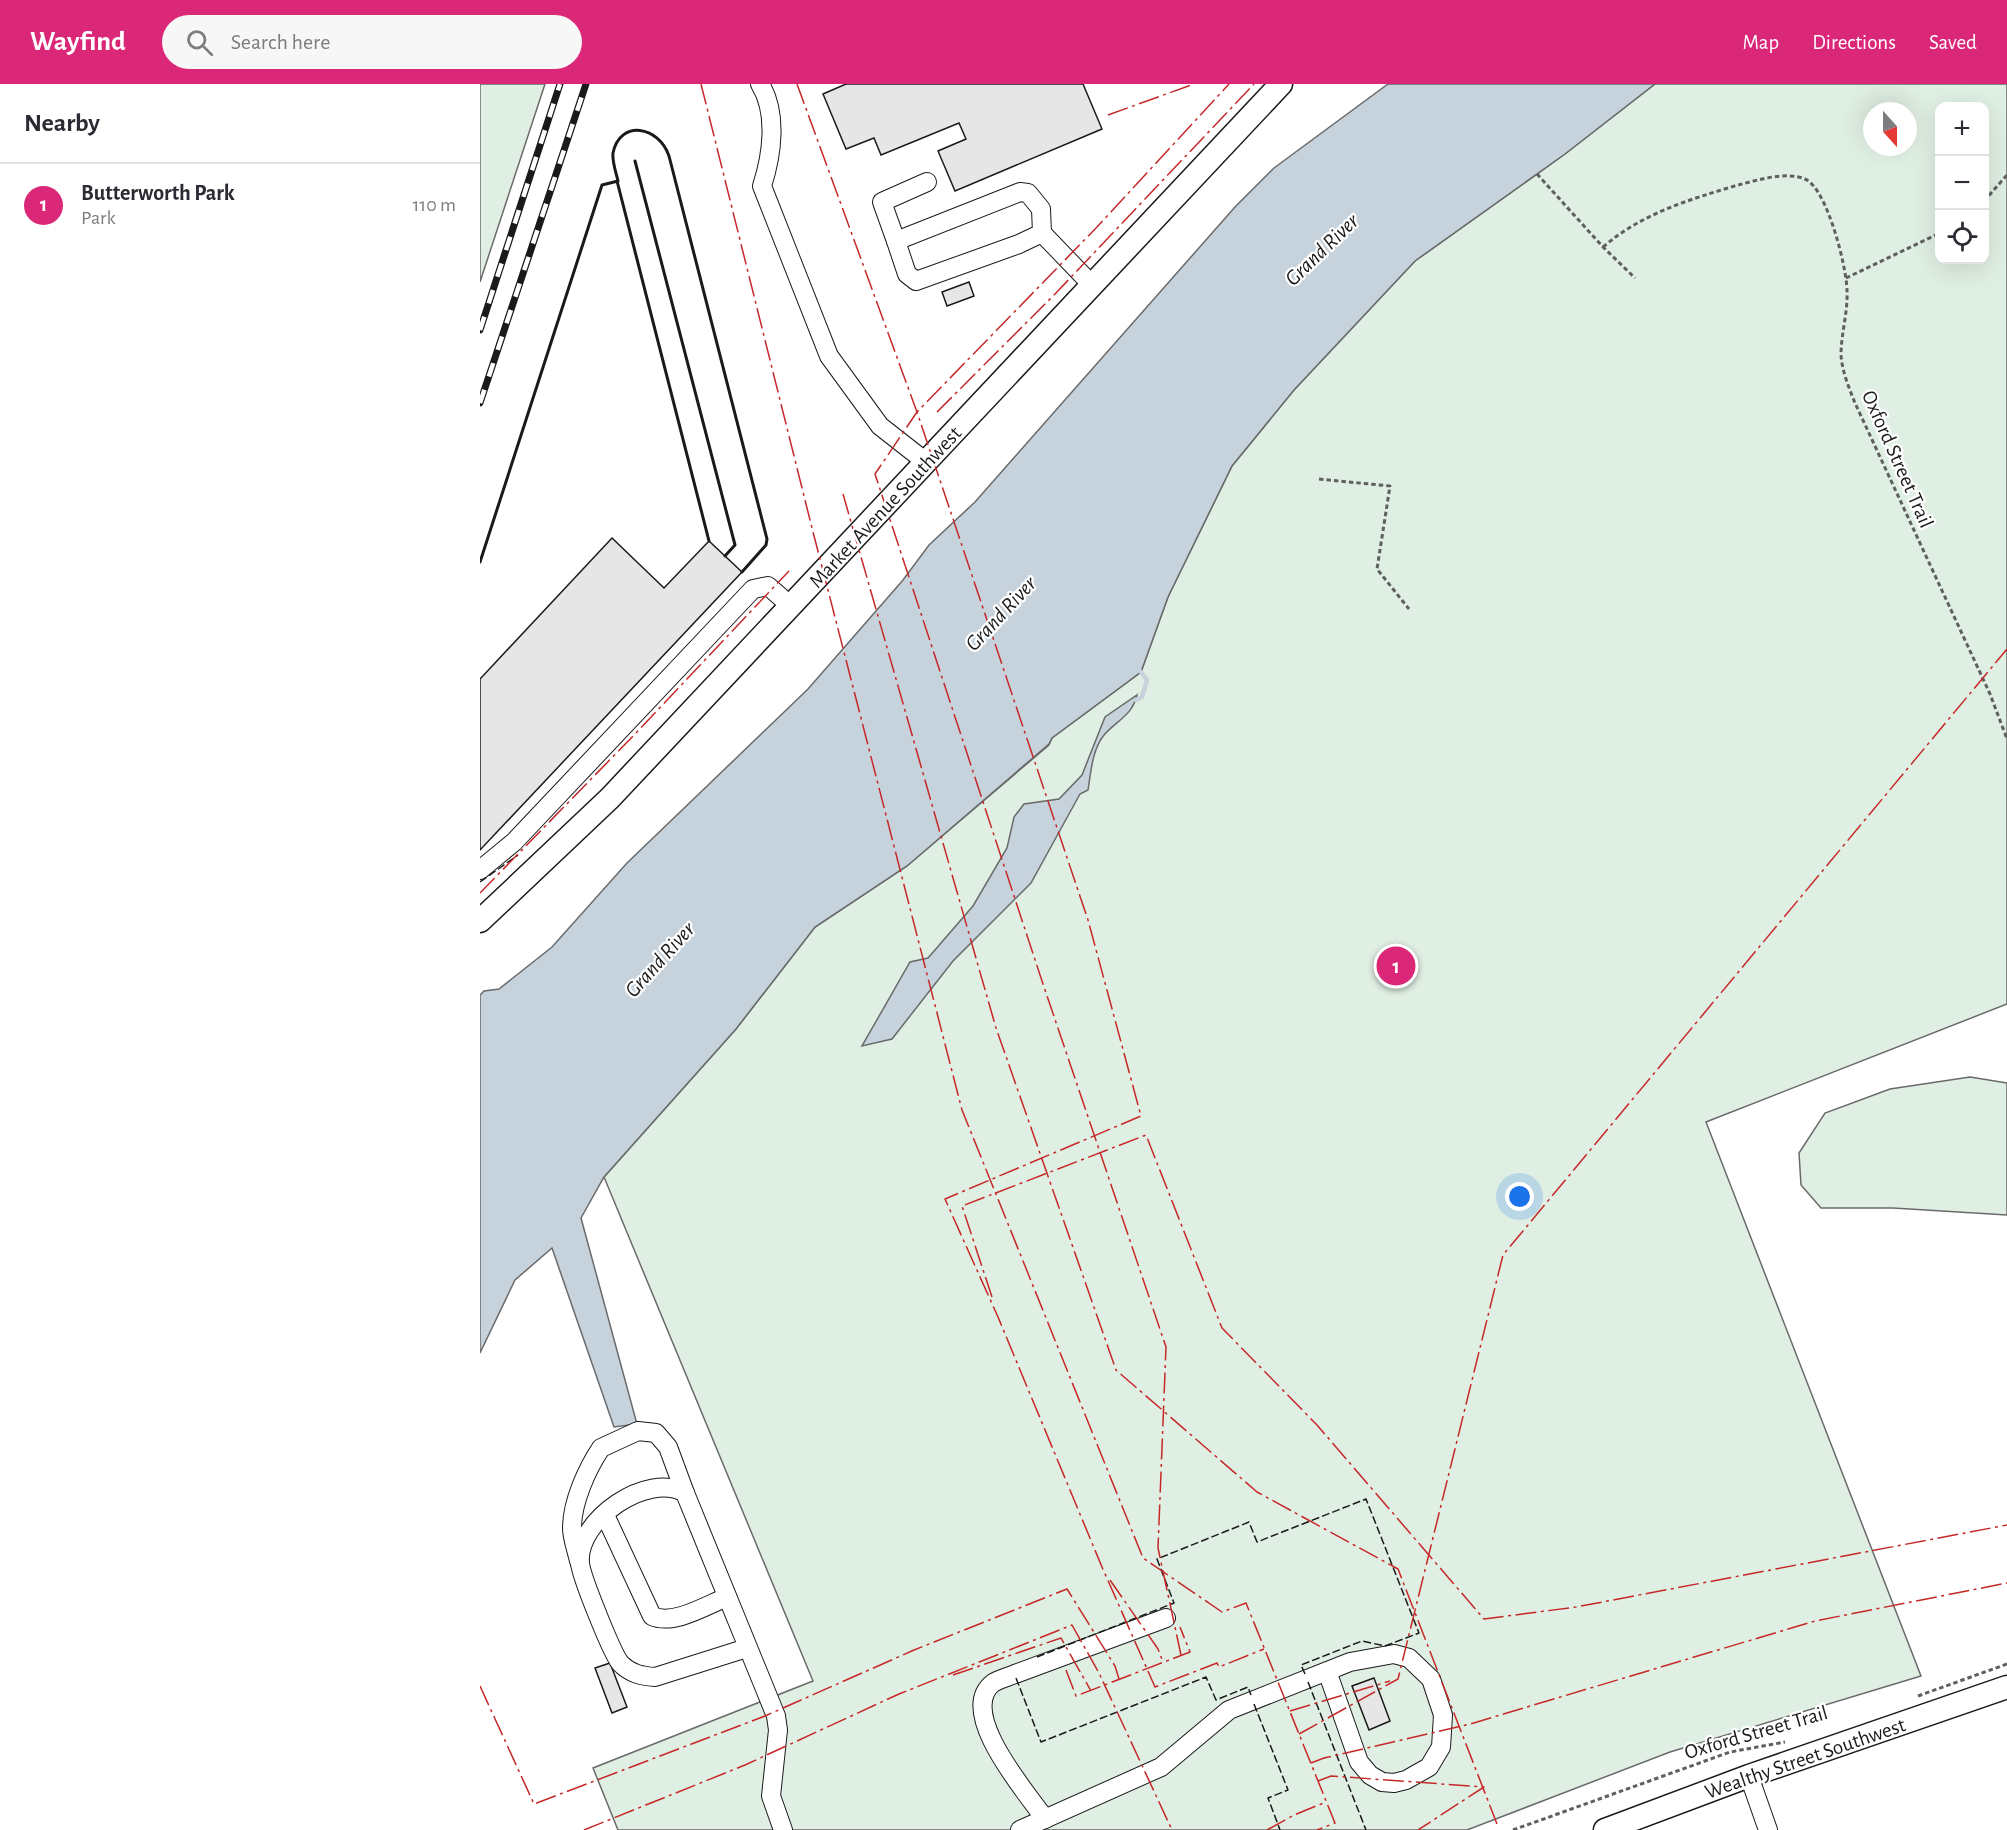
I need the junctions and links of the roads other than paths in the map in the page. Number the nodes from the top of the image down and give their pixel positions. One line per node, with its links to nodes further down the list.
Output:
1 (760, 84): 7 (lane)
2 (1281, 84): 6 (main road, Market Avenue Southwest)
3 (927, 182): 5 (lane)
4 (1042, 233): 5 (lane); 5 (lane); 6 (lane)
5 (896, 241)
6 (1092, 285): 7 (main road, Market Avenue Southwest)
7 (926, 462): 8 (main road, Market Avenue Southwest)
8 (792, 607): 9 (lane); 10 (main road, Market Avenue Southwest)
9 (480, 870)
10 (480, 921)
11 (685, 1493): 12 (lane); 13 (lane); 14 (lane)
12 (605, 1515): 13 (lane); 14 (lane)
13 (580, 1563): 16 (lane)
14 (727, 1598): 16 (lane)
15 (1166, 1618): 20 (lane)
16 (747, 1648): 21 (lane)
17 (1327, 1671): 17 (lane); 20 (lane)
18 (2007, 1687): 19 (main road, Wealthy Street Southwest)
19 (1749, 1776): 23 (main road, Wealthy Street Southwest); 24 (lane)
20 (1045, 1819): 22 (lane)
21 (783, 1830)
22 (1020, 1830)
23 (1605, 1830)
24 (1768, 1830)

